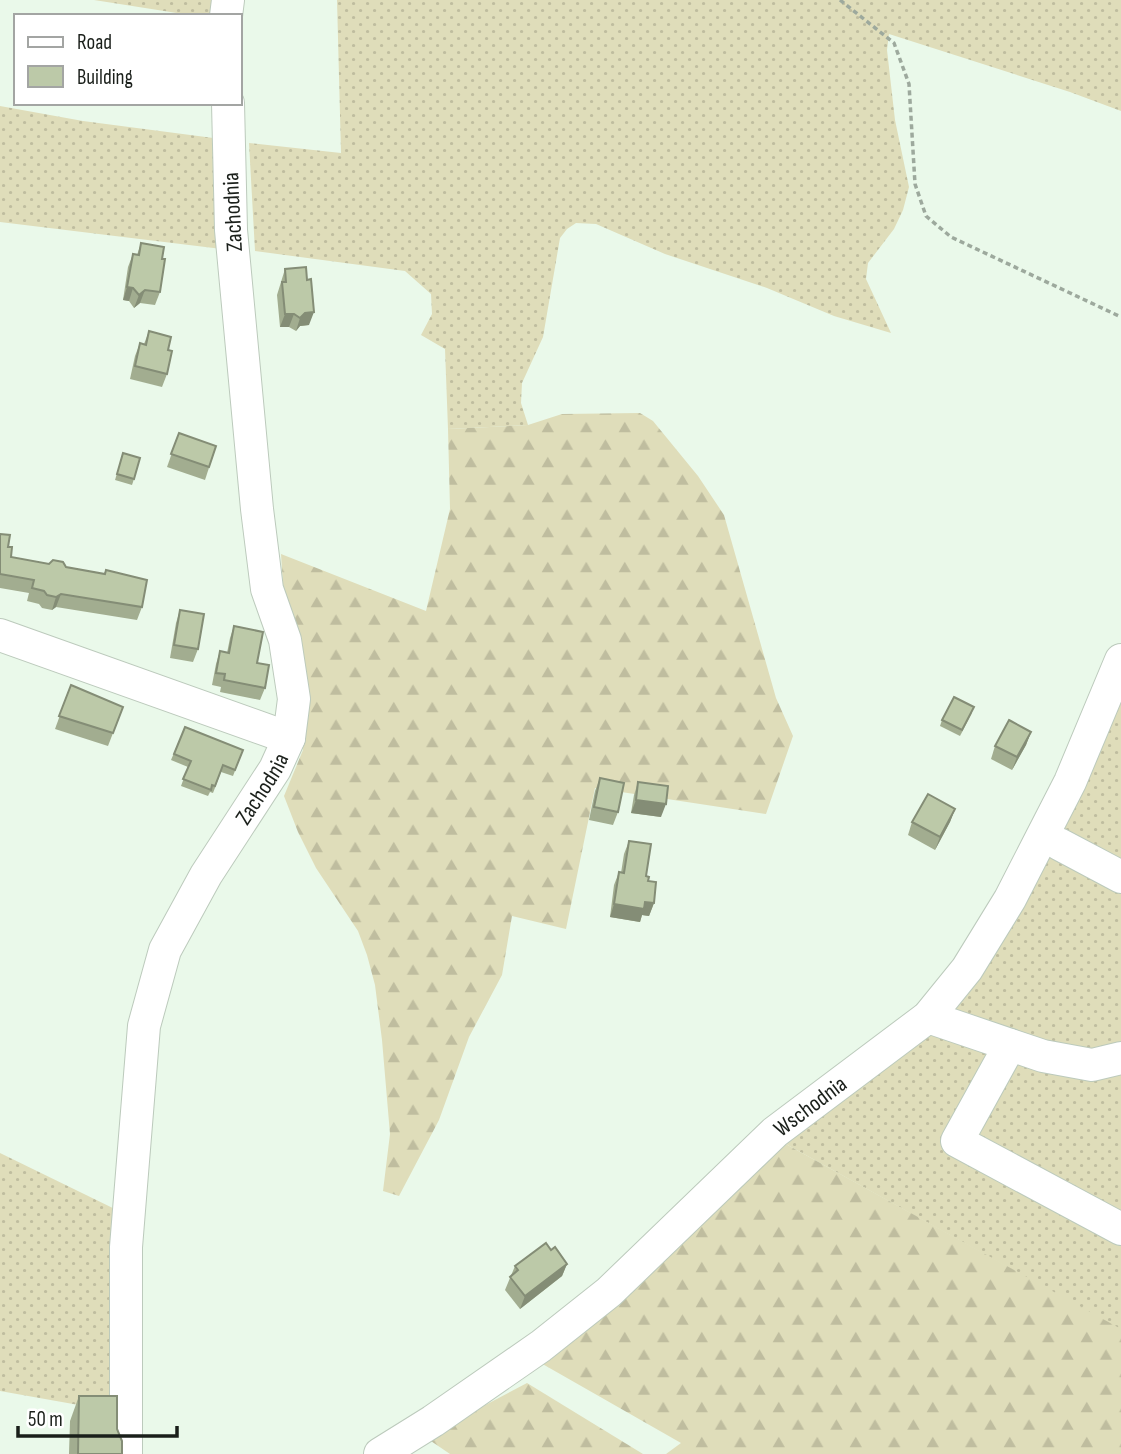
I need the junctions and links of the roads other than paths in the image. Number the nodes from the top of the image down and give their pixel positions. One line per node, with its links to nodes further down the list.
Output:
1 (228, 105): 4 (street, Zachodnia)
2 (0, 635): 4 (street)
3 (1121, 660): 7 (street, Wschodnia)
4 (289, 738): 11 (street, Zachodnia)
5 (1059, 844): 6 (street)
6 (1121, 877)
7 (928, 1017): 8 (street); 12 (street, Wschodnia)
8 (1010, 1045): 9 (street); 10 (street)
9 (1121, 1058)
10 (1121, 1228)
11 (126, 1454)
12 (380, 1454)

